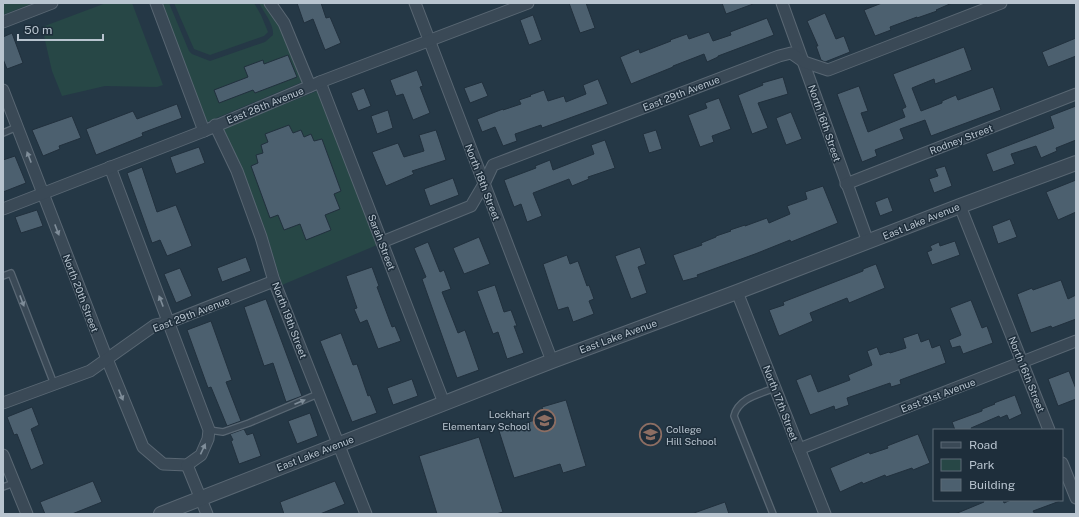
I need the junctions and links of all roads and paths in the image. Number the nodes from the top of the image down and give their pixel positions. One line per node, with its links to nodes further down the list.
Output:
1 (52, 3): 8 (street)
2 (156, 3): 16 (street)
3 (270, 3): 11 (street, Sarah Street)
4 (416, 3): 9 (street, North 18th Street)
5 (528, 3): 9 (street, East 28th Avenue)
6 (782, 3): 10 (street, North 16th Street)
7 (1001, 3): 10 (street, East 29th Avenue)
8 (3, 22)
9 (430, 40): 11 (street, East 28th Avenue); 20 (street, North 18th Street)
10 (804, 62): 20 (street, East 29th Avenue); 21 (street, North 16th Street)
11 (315, 84): 14 (street, East 28th Avenue); 25 (street, Sarah Street)
12 (3, 90): 15 (street, North 20th Street)
13 (1076, 94): 21 (street, Rodney Street)
14 (215, 125): 16 (street, East 28th Avenue); 28 (street, North 19th Street)
15 (17, 127): 17 (lane); 22 (street, North 20th Street, one-way to 15)
16 (204, 131): 19 (street, East 28th Avenue)
17 (3, 133)
18 (1076, 163): 23 (street, East Lake Avenue)
19 (110, 167): 22 (street, East 28th Avenue); 30 (street, one-way to 19)
20 (484, 184): 25 (street, East 29th Avenue); 33 (street, North 18th Street)
21 (846, 184): 26 (street, North 16th Street)
22 (43, 194): 24 (street, East 28th Avenue); 32 (street, North 20th Street, one-way to 32)
23 (960, 206): 26 (street, East Lake Avenue); 34 (street, North 16th Street)
24 (3, 209)
25 (382, 242): 39 (street, Sarah Street)
26 (868, 242): 29 (street, East Lake Avenue)
27 (3, 276): 35 (lane, one-way to 35)
28 (274, 281): 30 (street, East 29th Avenue); 37 (street, North 19th Street)
29 (737, 292): 33 (street, East Lake Avenue); 36 (street, North 17th Street)
30 (170, 322): 32 (street, East 29th Avenue); 41 (street)
31 (1076, 341): 34 (street, East 31st Avenue)
32 (107, 358): 35 (street, East 29th Avenue); 45 (street, North 20th Street, one-way to 45)
33 (552, 361): 39 (street, East Lake Avenue)
34 (1022, 362): 40 (street, North 16th Street); 43 (street, East 31st Avenue)
35 (54, 384): 38 (street, East 29th Avenue)
36 (775, 388): 43 (street, North 17th Street); 55 (lane)
37 (318, 394): 41 (lane, one-way to 37); 42 (street, North 19th Street)
38 (3, 403)
39 (444, 403): 42 (street, East Lake Avenue)
40 (1049, 429)
41 (209, 430): 45 (street, one-way to 41)
42 (338, 444): 49 (street, East Lake Avenue); 54 (street, North 19th Street)
43 (799, 449): 56 (street, North 17th Street)
44 (3, 455): 47 (street)
45 (187, 464): 49 (street)
46 (1063, 466): 50 (street)
47 (14, 483): 48 (lane); 51 (street)
48 (3, 487)
49 (201, 498): 52 (street, East Lake Avenue); 53 (street)
50 (1076, 498)
51 (27, 514)
52 (161, 514)
53 (207, 514)
54 (366, 514)
55 (773, 514)
56 (825, 514)

